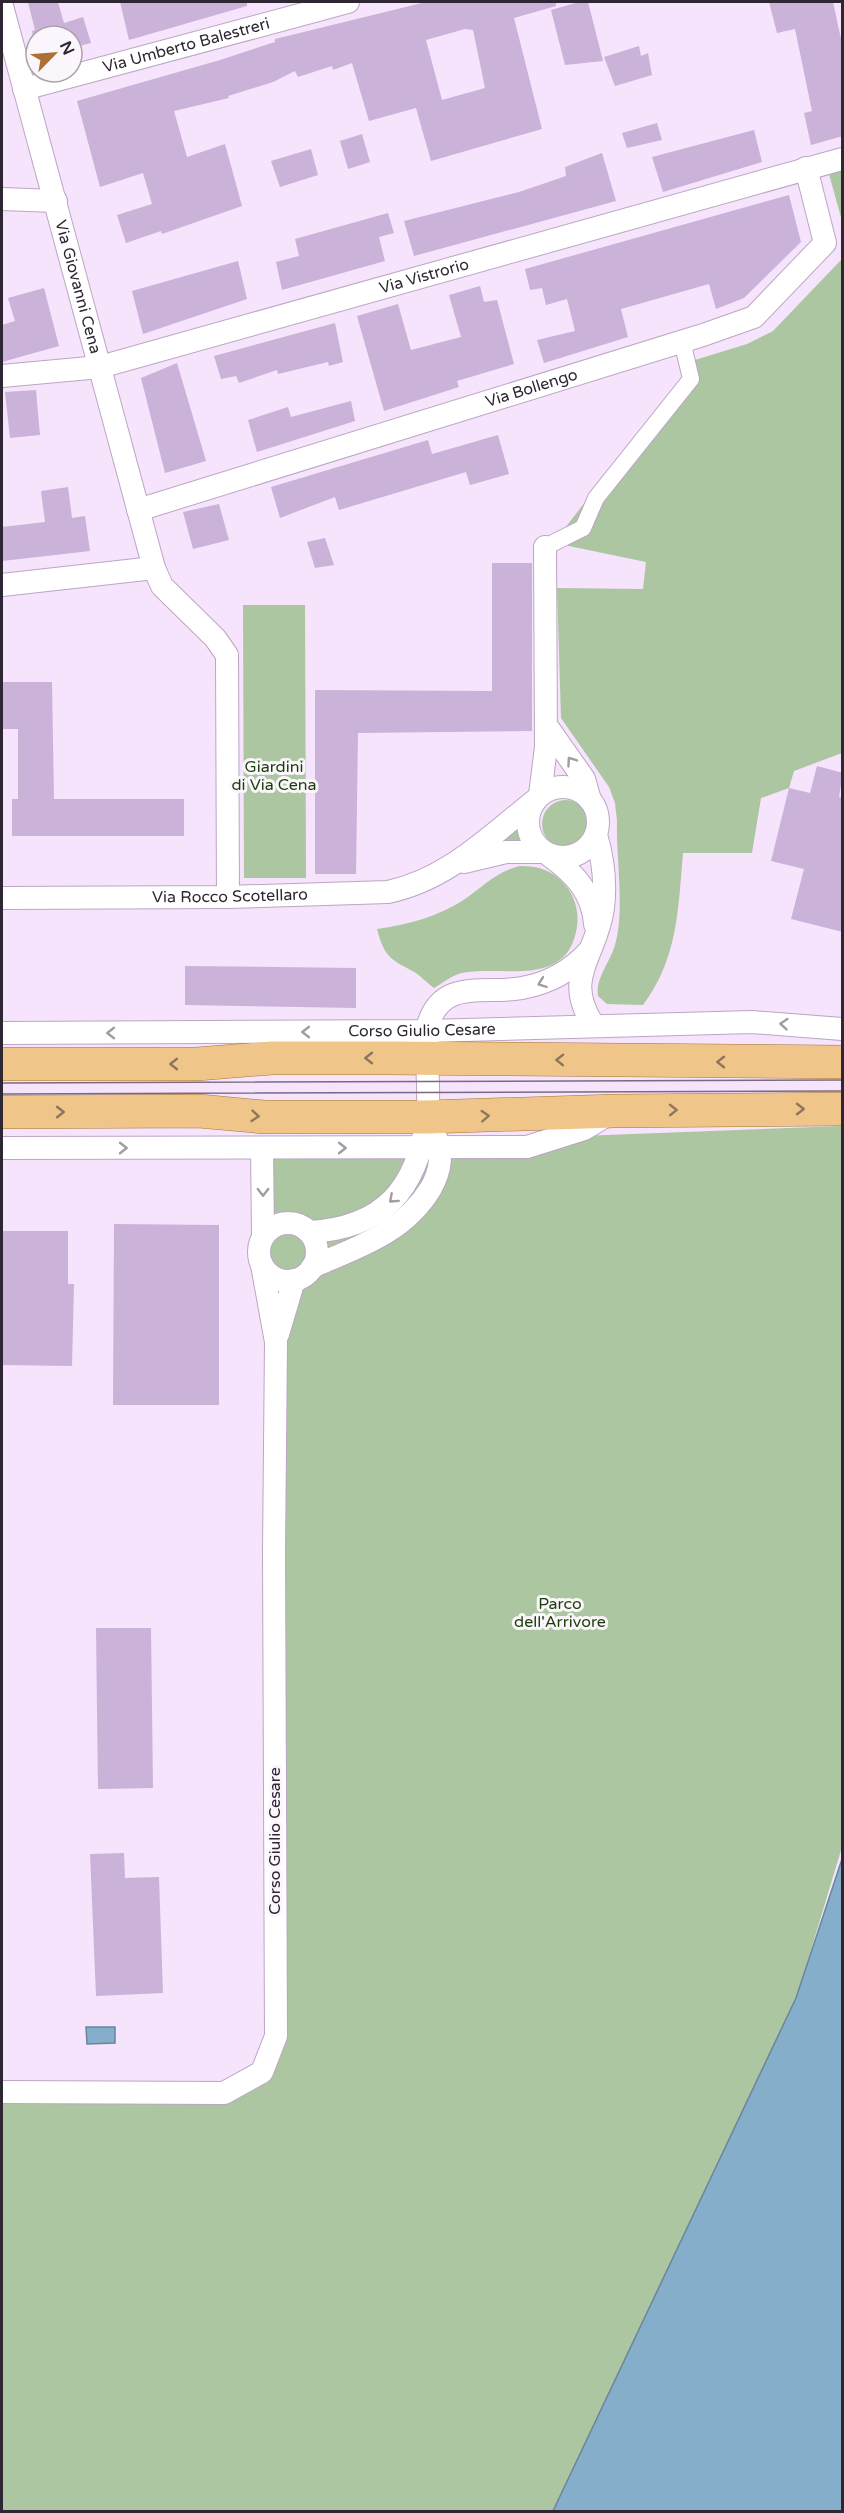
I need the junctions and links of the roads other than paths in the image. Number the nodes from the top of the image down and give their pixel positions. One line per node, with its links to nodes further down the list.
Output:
1 (348, 2): 3 (street, Via Umberto Balestreri)
2 (2, 6): 4 (street, Via Giovanni Cena)
3 (282, 10): 4 (street, Via Umberto Balestreri)
4 (24, 89): 8 (street, Via Giovanni Cena)
5 (843, 159): 6 (street, Via Vistrorio)
6 (806, 168): 9 (street, Via Bollengo); 10 (street, Via Vistrorio)
7 (2, 199): 8 (street)
8 (56, 201): 10 (street, Via Giovanni Cena)
9 (682, 341): 12 (street, Via Bollengo); 13 (street)
10 (100, 367): 11 (street, Via Vistrorio); 12 (street, Via Giovanni Cena)
11 (2, 376)
12 (138, 510): 14 (street, Via Giovanni Cena)
13 (544, 547): 16 (street)
14 (154, 567): 15 (street); 23 (street, Via Giovanni Cena)
15 (2, 585)
16 (546, 725): 17 (street); 18 (street, one-way to 16)
17 (536, 799): 18 (street); 20 (street); 21 (street, Via Rocco Scotellaro)
18 (590, 800): 19 (street)
19 (596, 835): 20 (street); 24 (street)
20 (546, 854): 21 (street, Via Rocco Scotellaro); 24 (street)
21 (454, 865): 23 (street, Via Rocco Scotellaro)
22 (2, 897): 23 (street, Via Rocco Scotellaro)
23 (228, 897)
24 (592, 941): 25 (street); 28 (street, one-way to 28)
25 (594, 1026): 26 (street, Corso Giulio Cesare, one-way to 25); 28 (street, Corso Giulio Cesare)
26 (843, 1029)
27 (2, 1033): 28 (street, Corso Giulio Cesare, one-way to 27)
28 (428, 1045): 29 (main road, Corso Giulio Cesare, one-way to 28); 30 (main road, Corso Giulio Cesare, one-way to 30); 34 (street)
29 (843, 1062)
30 (2, 1064)
31 (843, 1109): 32 (main road, one-way to 31)
32 (614, 1111): 34 (main road, one-way to 32); 37 (street)
33 (2, 1112): 34 (main road, one-way to 34)
34 (427, 1117): 37 (street)
35 (2, 1148): 36 (street, one-way to 36)
36 (262, 1148): 37 (street, one-way to 37); 39 (street, one-way to 39)
37 (430, 1148): 38 (street, one-way to 38); 41 (street)
38 (309, 1232): 39 (street); 41 (street)
39 (263, 1236): 40 (street)
40 (262, 1265): 41 (street); 42 (street, Corso Giulio Cesare)
41 (303, 1274): 42 (street, Corso Giulio Cesare)
42 (276, 1341): 43 (street, Corso Giulio Cesare)
43 (2, 2092)

